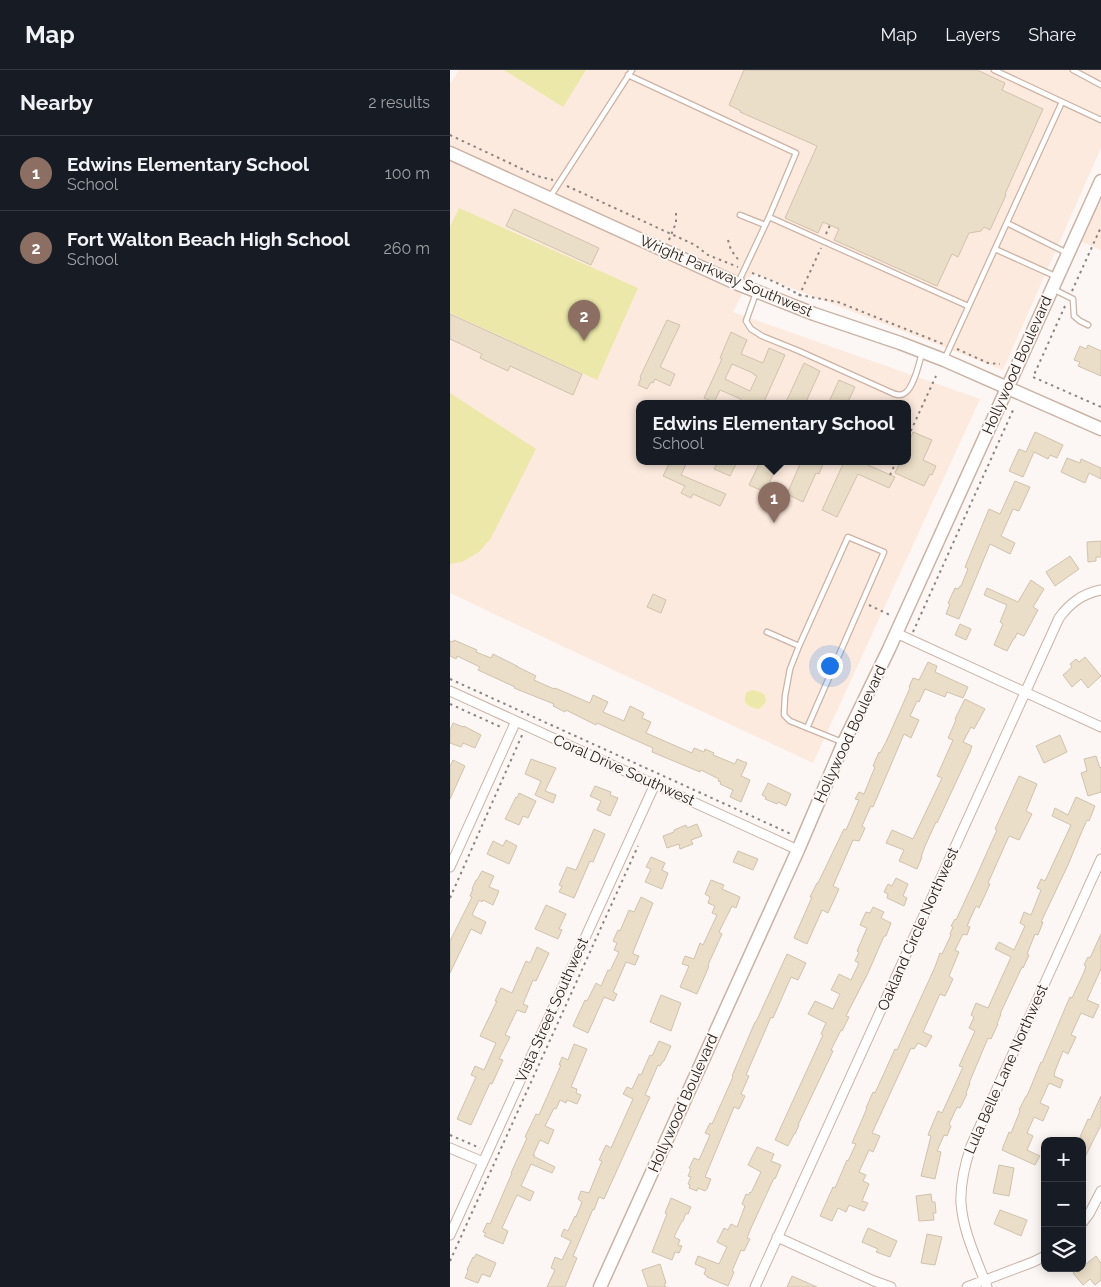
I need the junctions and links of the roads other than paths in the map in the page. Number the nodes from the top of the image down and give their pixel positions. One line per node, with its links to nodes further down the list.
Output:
1 (632, 70): 4 (lane)
2 (994, 70): 6 (lane)
3 (1073, 70): 5 (lane)
4 (628, 75): 10 (lane); 12 (lane)
5 (1101, 85)
6 (1062, 102): 7 (lane); 13 (lane)
7 (1101, 120)
8 (450, 153): 10 (street, Wright Parkway Southwest)
9 (1101, 181): 16 (street, Hollywood Boulevard)
10 (549, 198): 18 (street, Wright Parkway Southwest)
11 (740, 215): 14 (lane)
12 (769, 217): 14 (lane); 20 (lane)
13 (1007, 223): 15 (lane); 16 (lane)
14 (765, 225): 18 (lane)
15 (995, 249): 17 (lane); 20 (lane)
16 (1068, 253): 17 (street, Hollywood Boulevard)
17 (1055, 283): 21 (lane); 24 (street, Hollywood Boulevard)
18 (738, 284): 19 (street, Wright Parkway Southwest)
19 (756, 291): 22 (street, Wright Parkway Southwest); 22 (lane)
20 (968, 306): 23 (lane)
21 (1088, 325)
22 (923, 352): 23 (street, Wright Parkway Southwest)
23 (944, 360): 24 (street, Wright Parkway Southwest)
24 (1007, 387): 25 (street, Wright Parkway Southwest); 28 (street, Hollywood Boulevard)
25 (1101, 429)
26 (1101, 590): 31 (street, Oakland Circle Northwest)
27 (767, 632): 29 (lane)
28 (896, 633): 31 (street); 35 (street, Hollywood Boulevard)
29 (799, 646): 34 (lane); 34 (lane)
30 (450, 691): 32 (street, Coral Drive Southwest)
31 (1025, 692): 33 (street); 45 (street, Oakland Circle Northwest)
32 (516, 721): 36 (street, Coral Drive Southwest); 39 (street)
33 (1101, 727)
34 (807, 728): 35 (lane)
35 (844, 742): 37 (street, Hollywood Boulevard)
36 (655, 784): 37 (street, Coral Drive Southwest); 41 (street, Vista Street Southwest)
37 (798, 850): 48 (street, Hollywood Boulevard)
38 (1101, 859): 47 (street, Lula Belle Lane Northwest)
39 (450, 867)
40 (450, 1148): 41 (street)
41 (483, 1162): 44 (street, Vista Street Southwest)
42 (1101, 1191): 43 (street)
43 (1086, 1218)
44 (450, 1235)
45 (777, 1237): 49 (street, Oakland Circle Northwest); 50 (street)
46 (1041, 1258): 47 (street)
47 (986, 1284): 51 (street)
48 (600, 1287)
49 (755, 1287)
50 (891, 1287)
51 (967, 1287)

